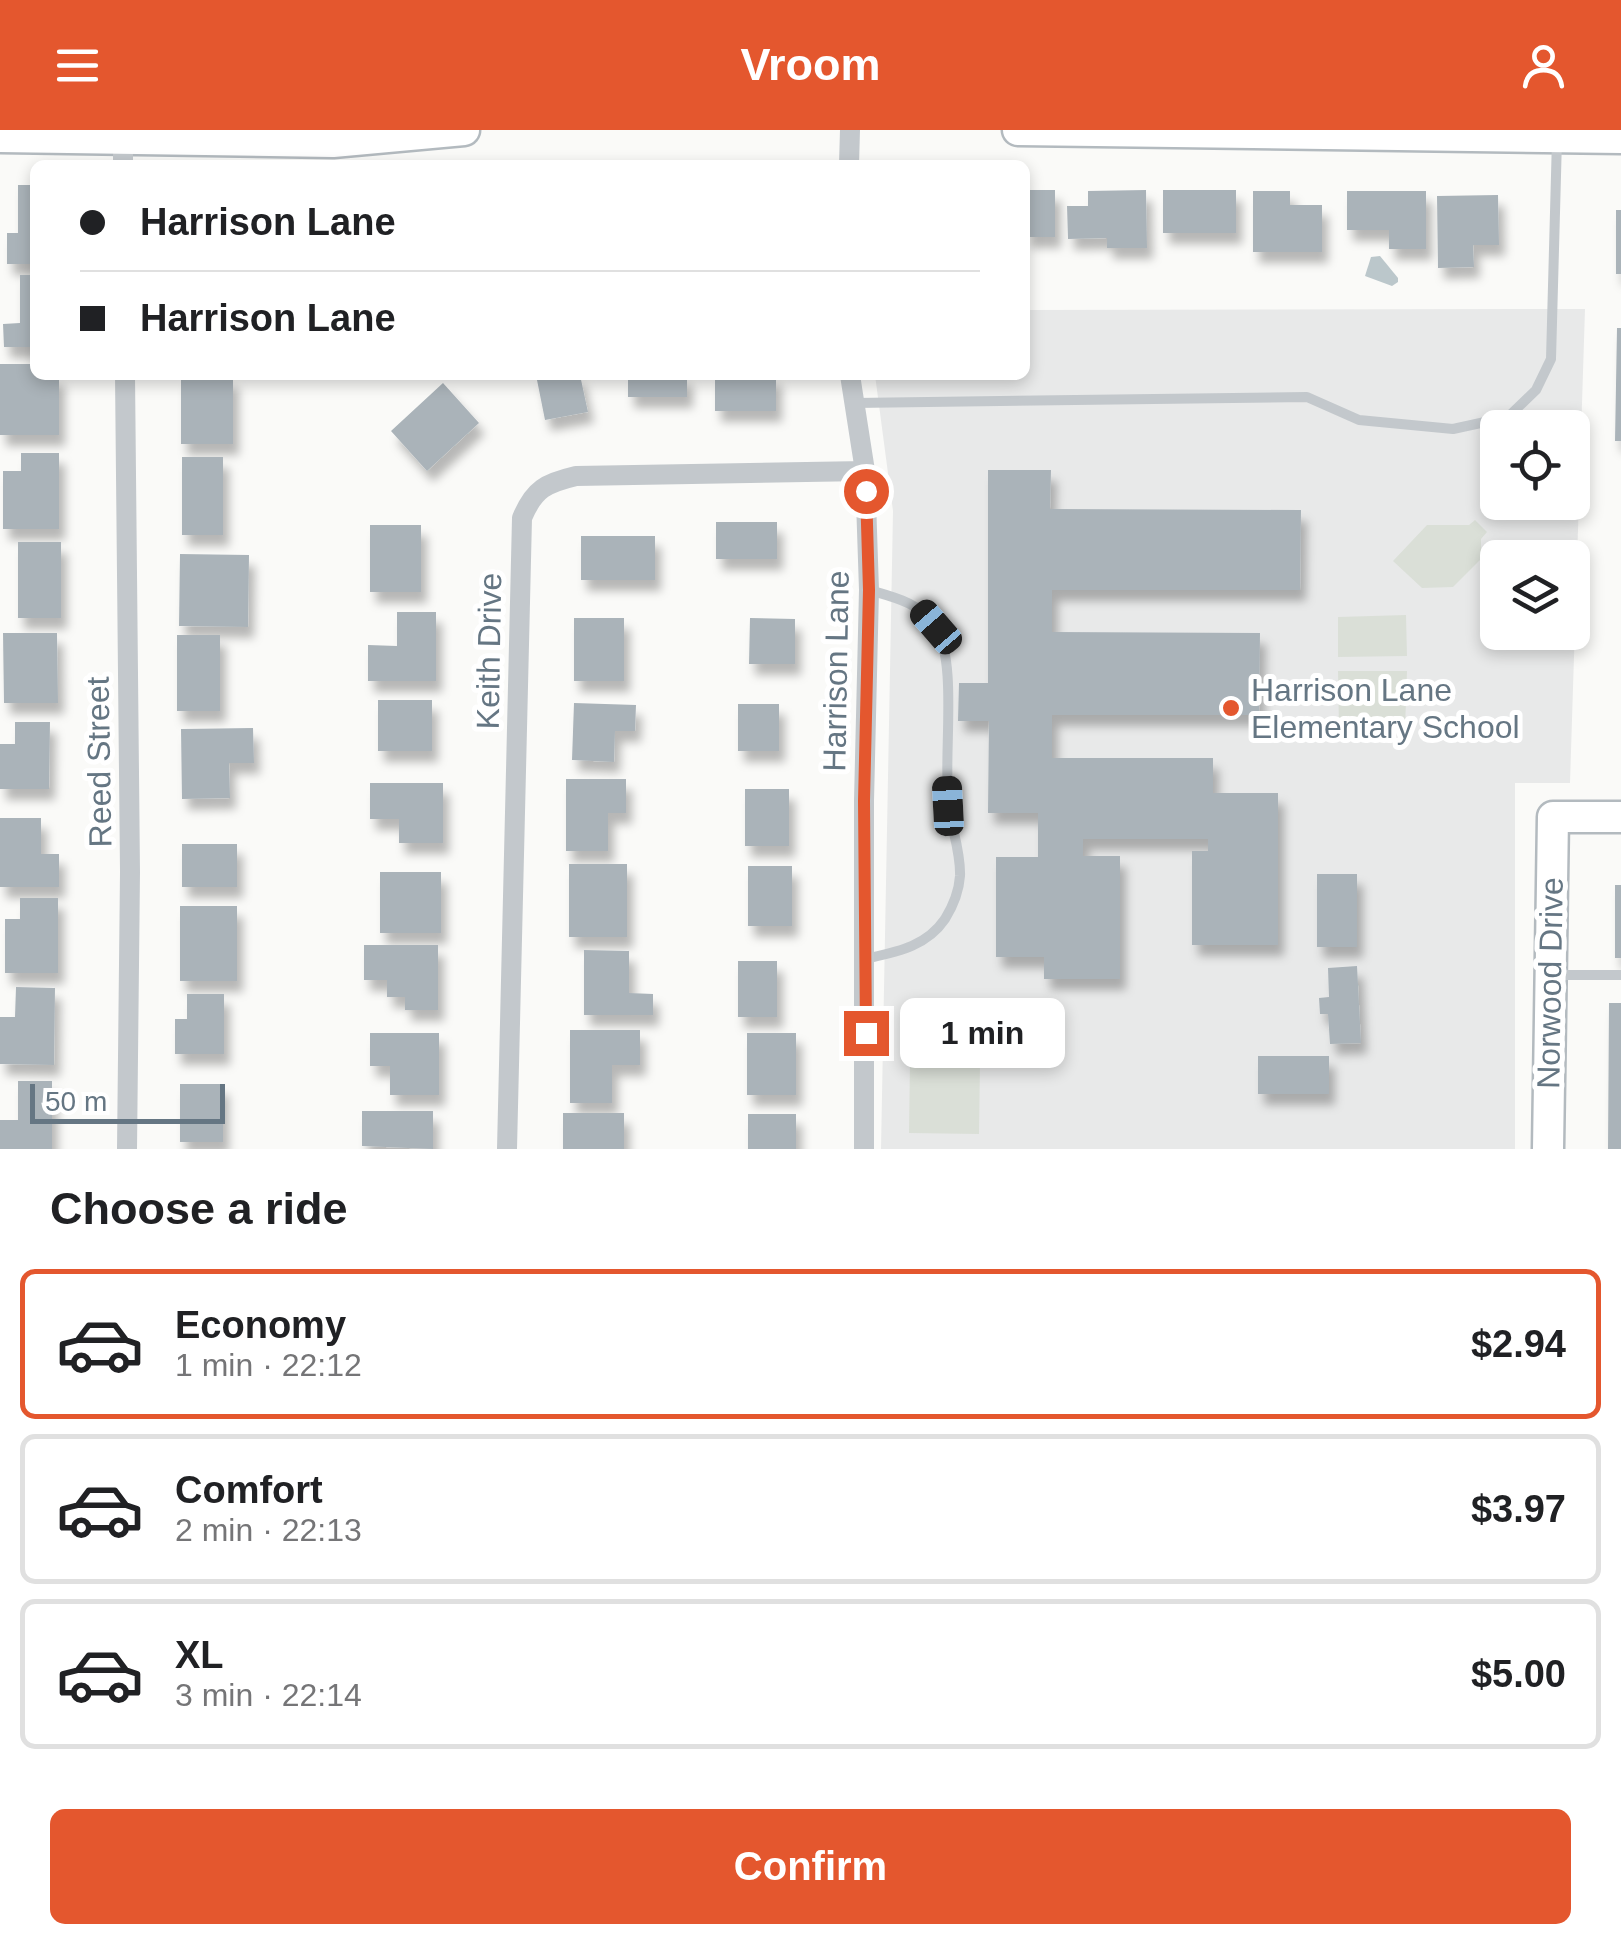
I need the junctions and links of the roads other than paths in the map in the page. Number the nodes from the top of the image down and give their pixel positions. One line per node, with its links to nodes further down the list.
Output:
1 (464, 130): 8 (street)
2 (850, 130): 9 (street)
3 (1018, 130): 4 (street)
4 (1199, 131): 5 (street)
5 (1557, 134): 7 (street); 12 (lane)
6 (0, 137): 8 (street)
7 (1621, 138)
8 (123, 145)
9 (849, 160)
10 (125, 380): 19 (street, Reed Street)
11 (851, 380): 12 (street, Harrison Lane)
12 (854, 403): 13 (street, Harrison Lane)
13 (865, 470): 14 (street, Harrison Lane); 20 (street, Keith Drive)
14 (869, 590): 16 (street, Harrison Lane); 16 (lane)
15 (1621, 817): 17 (street, Norwood Drive)
16 (866, 959): 21 (street, Harrison Lane)
17 (1550, 974): 18 (lane); 22 (street, Norwood Drive)
18 (1621, 975)
19 (126, 1149)
20 (507, 1149)
21 (864, 1149)
22 (1548, 1149)

